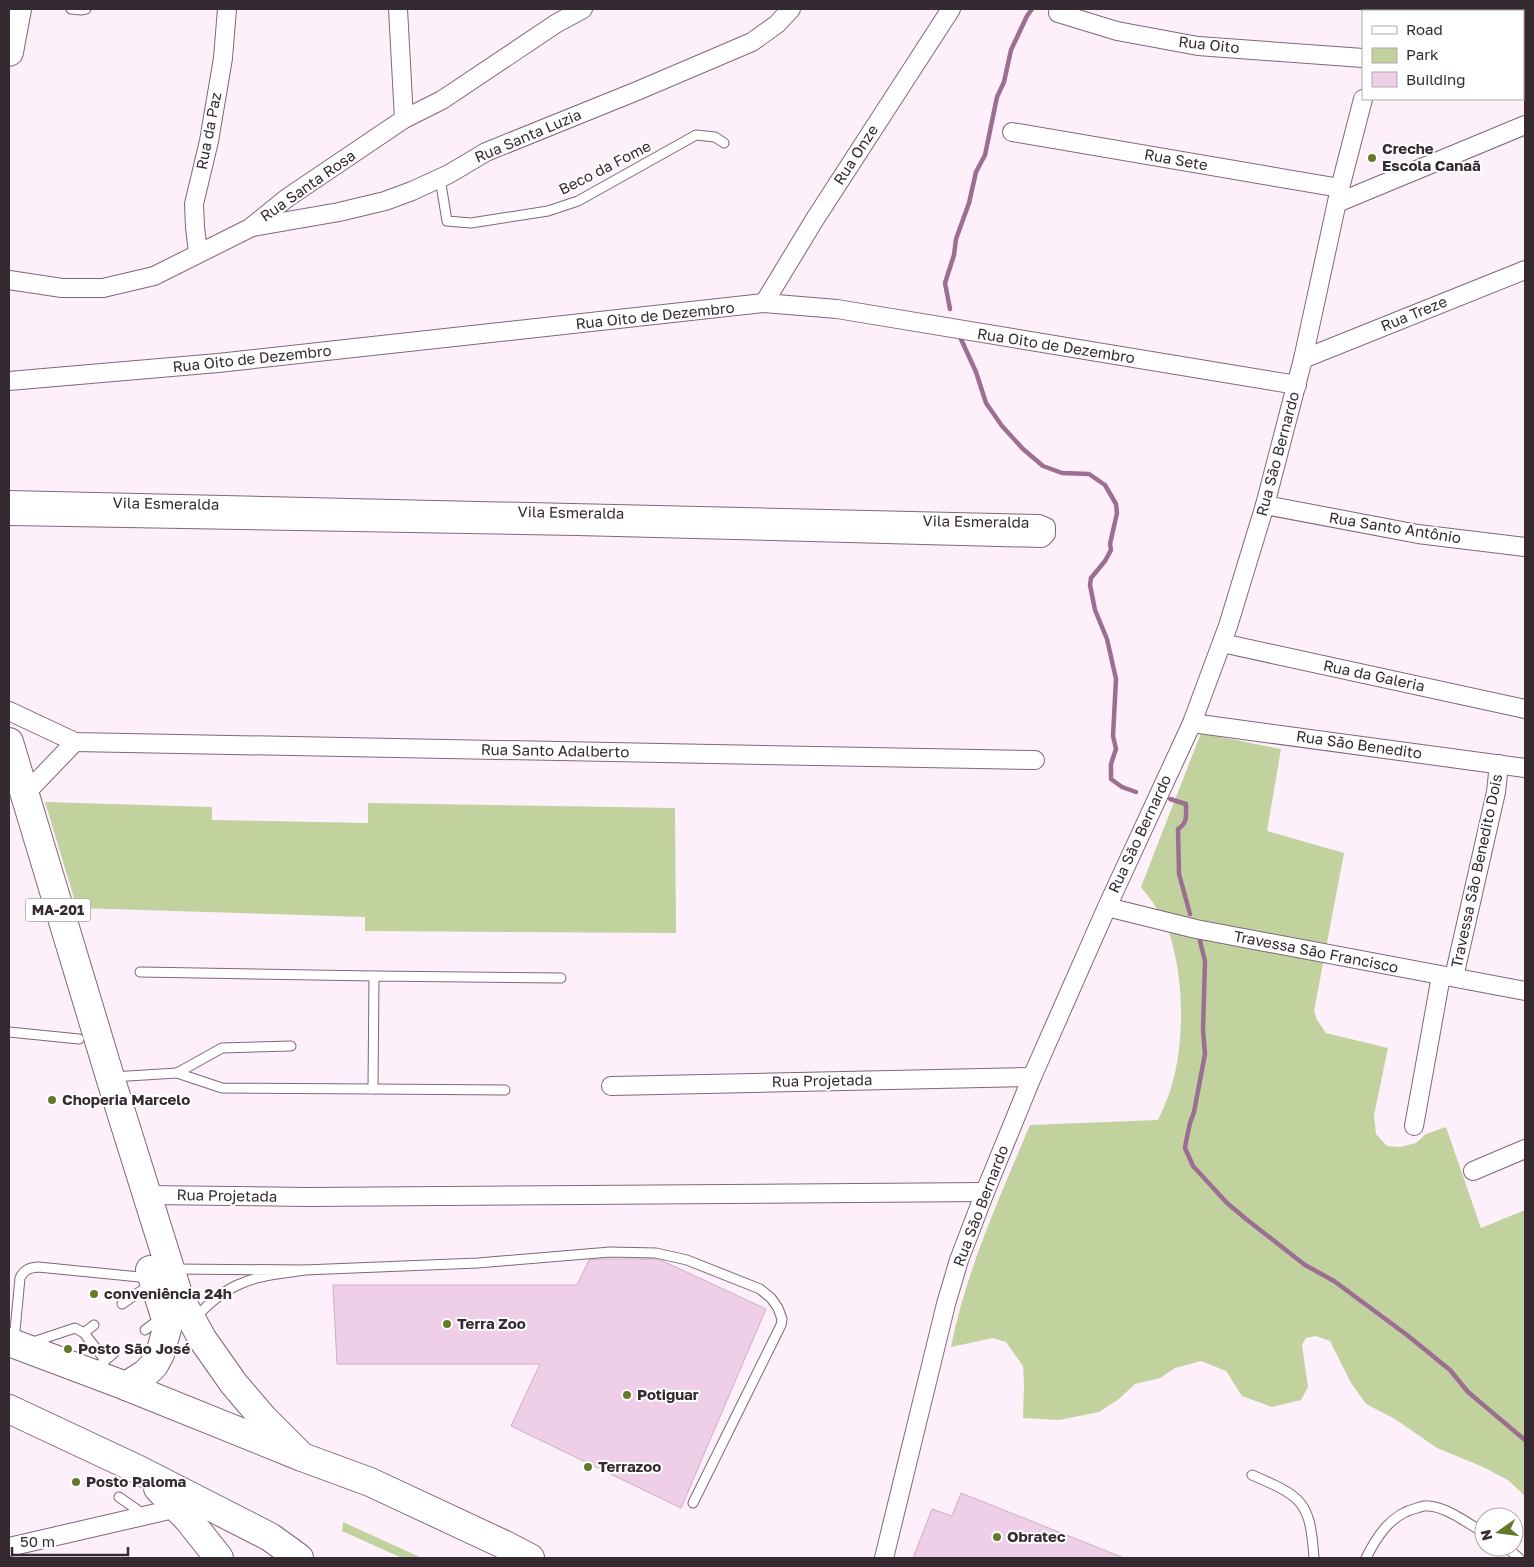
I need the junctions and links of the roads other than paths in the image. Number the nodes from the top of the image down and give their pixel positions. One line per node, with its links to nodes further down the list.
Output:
1 (17, 9): 10 (main road)
2 (71, 9): 3 (lane)
3 (86, 9)
4 (227, 9): 20 (street, Rua da Paz)
5 (398, 9): 13 (street)
6 (582, 9): 13 (street, Rua Santa Rosa)
7 (791, 9): 17 (street, Rua Santa Luzia)
8 (951, 9): 23 (street, Rua Onze)
9 (1058, 13): 11 (street, Rua Oito)
10 (9, 52)
11 (1362, 58)
12 (1363, 100): 18 (street, Rua São Bernardo)
13 (404, 119): 19 (street, Rua Santa Rosa)
14 (1525, 125): 18 (street)
15 (1012, 132): 18 (street, Rua Sete)
16 (724, 143): 17 (lane, Beco da Fome)
17 (440, 178): 19 (street, Rua Santa Luzia)
18 (1339, 195): 24 (street, Rua São Bernardo)
19 (250, 228): 20 (street, Rua Santa Rosa)
20 (198, 253): 22 (street, Rua Santa Rosa)
21 (1525, 270): 24 (street, Rua Treze)
22 (9, 280)
23 (764, 303): 25 (street, Rua Oito de Dezembro); 26 (street, Rua Oito de Dezembro)
24 (1303, 359): 26 (street, Rua São Bernardo)
25 (9, 381)
26 (1296, 385): 28 (street, Rua São Bernardo)
27 (9, 500): 29 (street, Vila Esmeralda)
28 (1265, 505): 32 (street, Rua Santo Antônio); 33 (street, Rua São Bernardo)
29 (153, 511): 30 (street, Vila Esmeralda); 31 (street, Vila Esmeralda)
30 (9, 516)
31 (500, 518): 31 (street, Vila Esmeralda)
32 (1525, 547)
33 (1222, 643): 34 (street, Rua da Galeria); 36 (street, Rua São Bernardo)
34 (1525, 709)
35 (9, 710): 38 (street, Rua Santo Adalberto)
36 (1192, 723): 40 (street, Rua São Benedito); 43 (street, Rua São Bernardo)
37 (9, 742): 42 (main road, MA-201)
38 (75, 742): 39 (street, Rua Santo Adalberto); 42 (street)
39 (1035, 760)
40 (1499, 764): 41 (street, Rua São Benedito); 46 (street, Travessa São Benedito Dois)
41 (1525, 768)
42 (17, 799): 50 (main road, MA-201); 53 (main road, MA-201)
43 (1107, 907): 46 (street, Travessa São Francisco); 54 (street, Rua São Bernardo)
44 (140, 972): 45 (lane)
45 (374, 976): 47 (lane); 56 (lane)
46 (1447, 976): 48 (street, Travessa São Francisco); 58 (street, Travessa São Benedito Dois)
47 (561, 978)
48 (1525, 991)
49 (9, 1032): 50 (lane)
50 (79, 1039): 64 (main road, MA-201)
51 (291, 1046): 52 (lane)
52 (177, 1073): 53 (lane); 56 (lane)
53 (110, 1077): 62 (main road, MA-201)
54 (1032, 1077): 55 (street, Rua Projetada); 61 (street, Rua São Bernardo)
55 (611, 1086)
56 (373, 1089): 57 (lane)
57 (505, 1090)
58 (1414, 1126)
59 (1525, 1149): 60 (street)
60 (1473, 1171)
61 (985, 1192): 62 (street, Rua Projetada); 86 (street, Rua São Bernardo)
62 (147, 1195): 64 (main road, MA-201)
63 (304, 1270): 64 (lane); 66 (lane); 78 (lane)
64 (159, 1277): 65 (lane); 66 (main road, MA-201); 69 (lane)
65 (122, 1304)
66 (170, 1317): 72 (main road); 74 (main road)
67 (94, 1325): 68 (lane)
68 (84, 1333): 69 (lane); 71 (lane)
69 (14, 1344): 71 (main road)
70 (114, 1353): 71 (lane)
71 (97, 1366): 72 (main road)
72 (126, 1386): 74 (main road)
73 (9, 1409): 75 (main road)
74 (302, 1457): 85 (main road)
75 (139, 1470): 79 (main road); 84 (main road)
76 (1252, 1475): 87 (lane)
77 (120, 1497): 80 (lane)
78 (693, 1503)
79 (178, 1508): 80 (street); 83 (main road)
80 (146, 1516): 82 (street)
81 (1474, 1527): 88 (lane)
82 (9, 1547)
83 (219, 1558)
84 (299, 1558)
85 (530, 1558)
86 (884, 1558)
87 (1314, 1558)
88 (1366, 1558)

